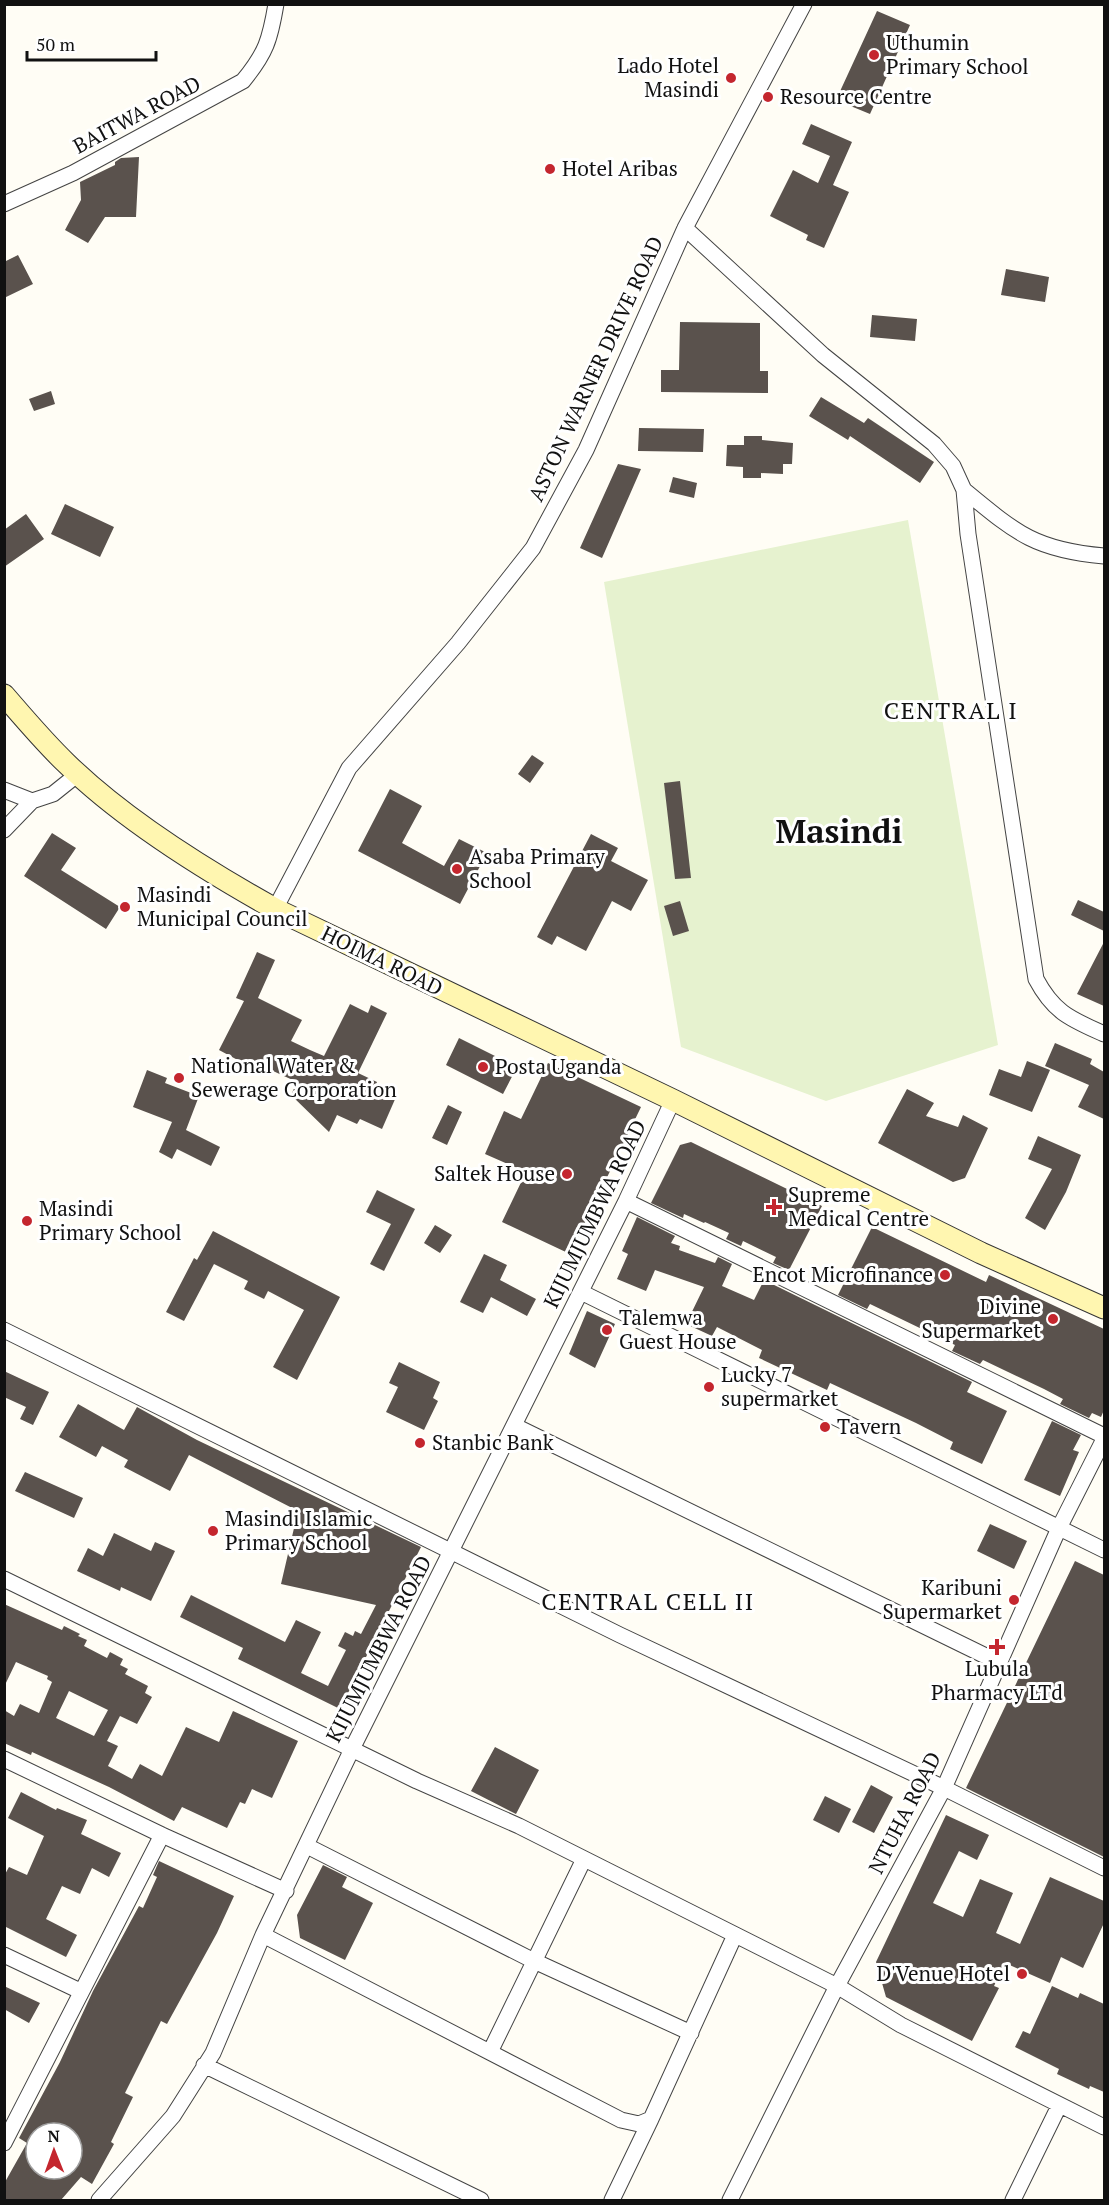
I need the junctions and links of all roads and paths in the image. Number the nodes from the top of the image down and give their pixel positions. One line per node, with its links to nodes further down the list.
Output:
1 (276, 4): 3 (street, BAITWA ROAD)
2 (804, 4): 4 (street, ASTON WARNER DRIVE ROAD)
3 (4, 204)
4 (685, 228): 5 (street); 12 (street, ASTON WARNER DRIVE ROAD)
5 (964, 490): 6 (street); 13 (street)
6 (1104, 556)
7 (4, 695): 8 (main road, HOIMA ROAD)
8 (78, 774): 10 (street); 12 (main road, HOIMA ROAD)
9 (4, 790): 10 (street)
10 (32, 801): 11 (street)
11 (4, 830)
12 (275, 909): 14 (main road, HOIMA ROAD)
13 (1104, 1034)
14 (673, 1100): 15 (street, KIJUMJUMBWA ROAD); 17 (main road, HOIMA ROAD)
15 (626, 1201): 16 (street, KIJUMJUMBWA ROAD); 20 (street)
16 (581, 1292): 19 (street, KIJUMJUMBWA ROAD); 21 (street)
17 (1104, 1308)
18 (4, 1330): 23 (street)
19 (515, 1426): 23 (street, KIJUMJUMBWA ROAD); 25 (street)
20 (1104, 1438): 21 (street, NTUHA ROAD)
21 (1059, 1528): 22 (street); 25 (street, NTUHA ROAD)
22 (1104, 1550)
23 (452, 1551): 26 (street, KIJUMJUMBWA ROAD); 28 (street)
24 (4, 1579): 26 (street)
25 (1000, 1663): 28 (street, NTUHA ROAD)
26 (353, 1747): 30 (street, KIJUMJUMBWA ROAD); 31 (street)
27 (4, 1759): 29 (street)
28 (944, 1788): 32 (street); 38 (street, NTUHA ROAD)
29 (162, 1836): 33 (street); 39 (street)
30 (307, 1846): 33 (street, KIJUMJUMBWA ROAD); 37 (street)
31 (584, 1859): 35 (street); 37 (street)
32 (1104, 1868)
33 (286, 1891): 34 (street, KIJUMJUMBWA ROAD)
34 (263, 1935): 41 (street); 42 (street, KIJUMJUMBWA ROAD)
35 (735, 1935): 38 (street); 40 (street)
36 (4, 1955): 39 (street)
37 (532, 1960): 40 (street); 41 (street)
38 (837, 1986): 43 (street); 50 (street, NTUHA ROAD)
39 (80, 1991): 46 (street)
40 (691, 2033): 44 (street)
41 (490, 2052): 44 (street)
42 (204, 2066): 47 (street, KIJUMJUMBWA ROAD); 48 (street)
43 (1059, 2106): 45 (street); 51 (street)
44 (651, 2119): 49 (street)
45 (1104, 2127)
46 (4, 2143)
47 (99, 2200)
48 (481, 2200)
49 (612, 2200)
50 (730, 2200)
51 (1013, 2200)

